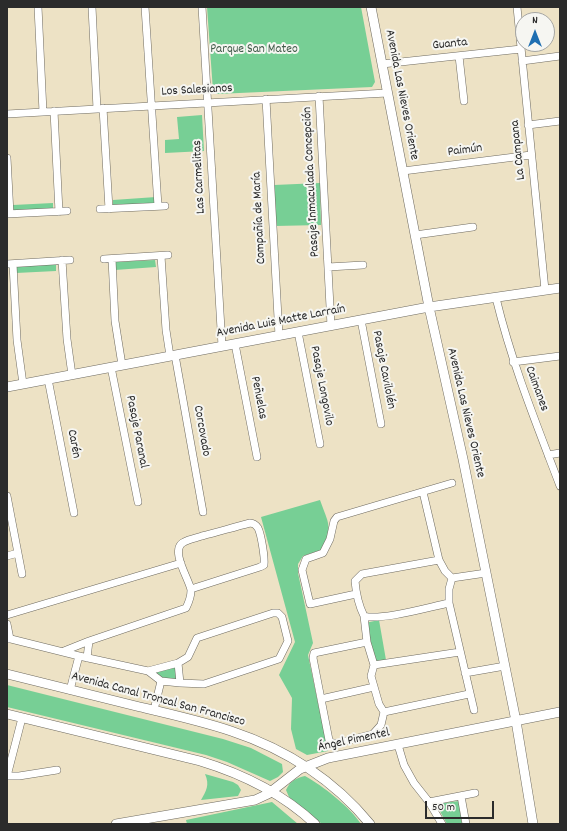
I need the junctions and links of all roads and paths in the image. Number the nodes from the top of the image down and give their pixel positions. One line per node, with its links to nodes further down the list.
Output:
1 (38, 7): 20 (street)
2 (92, 7): 18 (street)
3 (145, 7): 17 (street)
4 (202, 7): 16 (street, Las Carmelitas)
5 (371, 7): 11 (street, Avenida Las Nieves Oriente)
6 (515, 50): 8 (street, Guanta)
7 (521, 52): 10 (street, La Campana)
8 (459, 56): 11 (street, Guanta); 15 (street)
9 (560, 56): 10 (street)
10 (522, 61): 23 (street, La Campana)
11 (382, 64): 12 (street, Avenida Las Nieves Oriente)
12 (388, 93): 13 (street, Los Salesianos); 26 (street, Avenida Las Nieves Oriente)
13 (319, 96): 14 (street, Los Salesianos); 40 (street, Pasaje Inmaculada Concepción)
14 (266, 99): 16 (street, Los Salesianos); 48 (street, Compañía de María)
15 (464, 101)
16 (208, 103): 17 (street, Los Salesianos); 50 (street, Las Carmelitas)
17 (152, 106): 18 (street, Los Salesianos); 28 (street)
18 (100, 109): 19 (street, Los Salesianos); 28 (street)
19 (54, 111): 20 (street, Los Salesianos); 30 (street)
20 (43, 112): 21 (street, Los Salesianos)
21 (7, 114)
22 (560, 121): 23 (street)
23 (528, 125): 24 (street, La Campana)
24 (531, 155): 26 (street, Paimún); 42 (street, La Campana)
25 (7, 158): 31 (street)
26 (403, 171): 33 (street, Avenida Las Nieves Oriente)
27 (100, 209): 28 (street)
28 (109, 209)
29 (67, 211): 30 (street)
30 (59, 212): 31 (street)
31 (9, 214)
32 (473, 227): 33 (street)
33 (415, 235): 44 (street, Avenida Las Nieves Oriente)
34 (112, 258): 35 (street); 51 (street, Corcovado); 54 (street)
35 (104, 259)
36 (62, 260): 37 (street); 38 (street); 56 (street)
37 (70, 260)
38 (10, 264): 58 (street)
39 (363, 265): 40 (street, Pasaje Inmaculada Concepción)
40 (328, 267): 46 (street, Pasaje Inmaculada Concepción)
41 (560, 288): 42 (street, Avenida Luis Matte Larraín)
42 (545, 290): 43 (street, Avenida Luis Matte Larraín)
43 (496, 298): 44 (street, Avenida Luis Matte Larraín); 53 (street, Caimanes)
44 (429, 307): 45 (street, Avenida Luis Matte Larraín); 76 (street, Avenida Las Nieves Oriente)
45 (361, 320): 46 (street, Avenida Luis Matte Larraín); 60 (street, Pasaje Cavilolén)
46 (331, 326): 47 (street, Avenida Luis Matte Larraín)
47 (298, 332): 48 (street, Avenida Luis Matte Larraín); 61 (street, Pasaje Longovilo)
48 (279, 336): 49 (street, Avenida Luis Matte Larraín)
49 (235, 344): 50 (street, Avenida Luis Matte Larraín); 64 (street, Peñuelas)
50 (222, 346): 51 (street, Avenida Luis Matte Larraín)
51 (172, 356): 54 (street, Avenida Luis Matte Larraín); 70 (street, Corcovado)
52 (560, 356): 53 (street)
53 (513, 362): 63 (street, Caimanes)
54 (122, 365): 55 (street, Avenida Luis Matte Larraín)
55 (111, 367): 56 (street, Avenida Luis Matte Larraín); 69 (street, Pasaje Paranal)
56 (72, 375): 57 (street, Avenida Luis Matte Larraín)
57 (48, 379): 58 (street, Avenida Luis Matte Larraín); 71 (street, Carén)
58 (23, 384): 59 (street, Avenida Luis Matte Larraín)
59 (7, 387)
60 (381, 424)
61 (320, 444)
62 (560, 453): 63 (street)
63 (548, 455): 66 (street, Caimanes)
64 (257, 457)
65 (452, 483): 67 (street)
66 (560, 486)
67 (423, 492): 74 (street); 80 (street)
68 (7, 496): 72 (street)
69 (138, 502)
70 (203, 512)
71 (74, 513)
72 (18, 553): 73 (street); 77 (street)
73 (7, 556)
74 (439, 560): 78 (street); 80 (street)
75 (180, 563): 79 (street); 79 (street); 82 (street)
76 (486, 573): 78 (street); 94 (street, Avenida Las Nieves Oriente)
77 (22, 574)
78 (452, 578): 81 (street)
79 (190, 589): 86 (street)
80 (356, 594): 83 (street)
81 (449, 603): 83 (street); 89 (street)
82 (7, 614)
83 (364, 616): 87 (street)
84 (7, 624): 85 (street)
85 (9, 638): 88 (street)
86 (89, 641): 88 (street); 91 (street)
87 (367, 642): 93 (street); 103 (street)
88 (64, 651): 90 (street)
89 (460, 652): 93 (street); 96 (street)
90 (79, 656): 91 (street); 101 (street)
91 (87, 658): 95 (street)
92 (178, 663): 95 (street); 99 (street); 99 (street)
93 (374, 666): 100 (street)
94 (505, 666): 96 (street); 110 (street, Avenida Las Nieves Oriente)
95 (148, 671): 98 (street)
96 (465, 673): 102 (street)
97 (7, 674): 101 (street, Avenida Canal Troncal San Francisco)
98 (161, 681): 99 (street); 104 (street)
99 (180, 683)
100 (374, 687): 103 (street); 106 (street)
101 (70, 690): 104 (street, Avenida Canal Troncal San Francisco)
102 (469, 694): 105 (street); 106 (street)
103 (321, 699): 106 (street)
104 (154, 710): 112 (street, Avenida Canal Troncal San Francisco)
105 (474, 710)
106 (384, 712)
107 (560, 712): 110 (street, Ángel Pimentel)
108 (7, 714): 109 (street)
109 (22, 718): 114 (street); 115 (street)
110 (516, 721): 111 (street, Ángel Pimentel); 124 (street, Avenida Las Nieves Oriente)
111 (398, 745): 112 (street, Ángel Pimentel); 118 (street)
112 (306, 766): 115 (street, Ángel Pimentel); 121 (street, Avenida Canal Troncal San Francisco)
113 (57, 770): 114 (street)
114 (7, 776)
115 (272, 791): 119 (street, Ángel Pimentel); 120 (street)
116 (475, 793): 117 (street)
117 (461, 796): 118 (street); 123 (street)
118 (429, 802): 122 (street)
119 (116, 824)
120 (315, 824)
121 (370, 824)
122 (442, 824)
123 (466, 824)
124 (533, 824)

